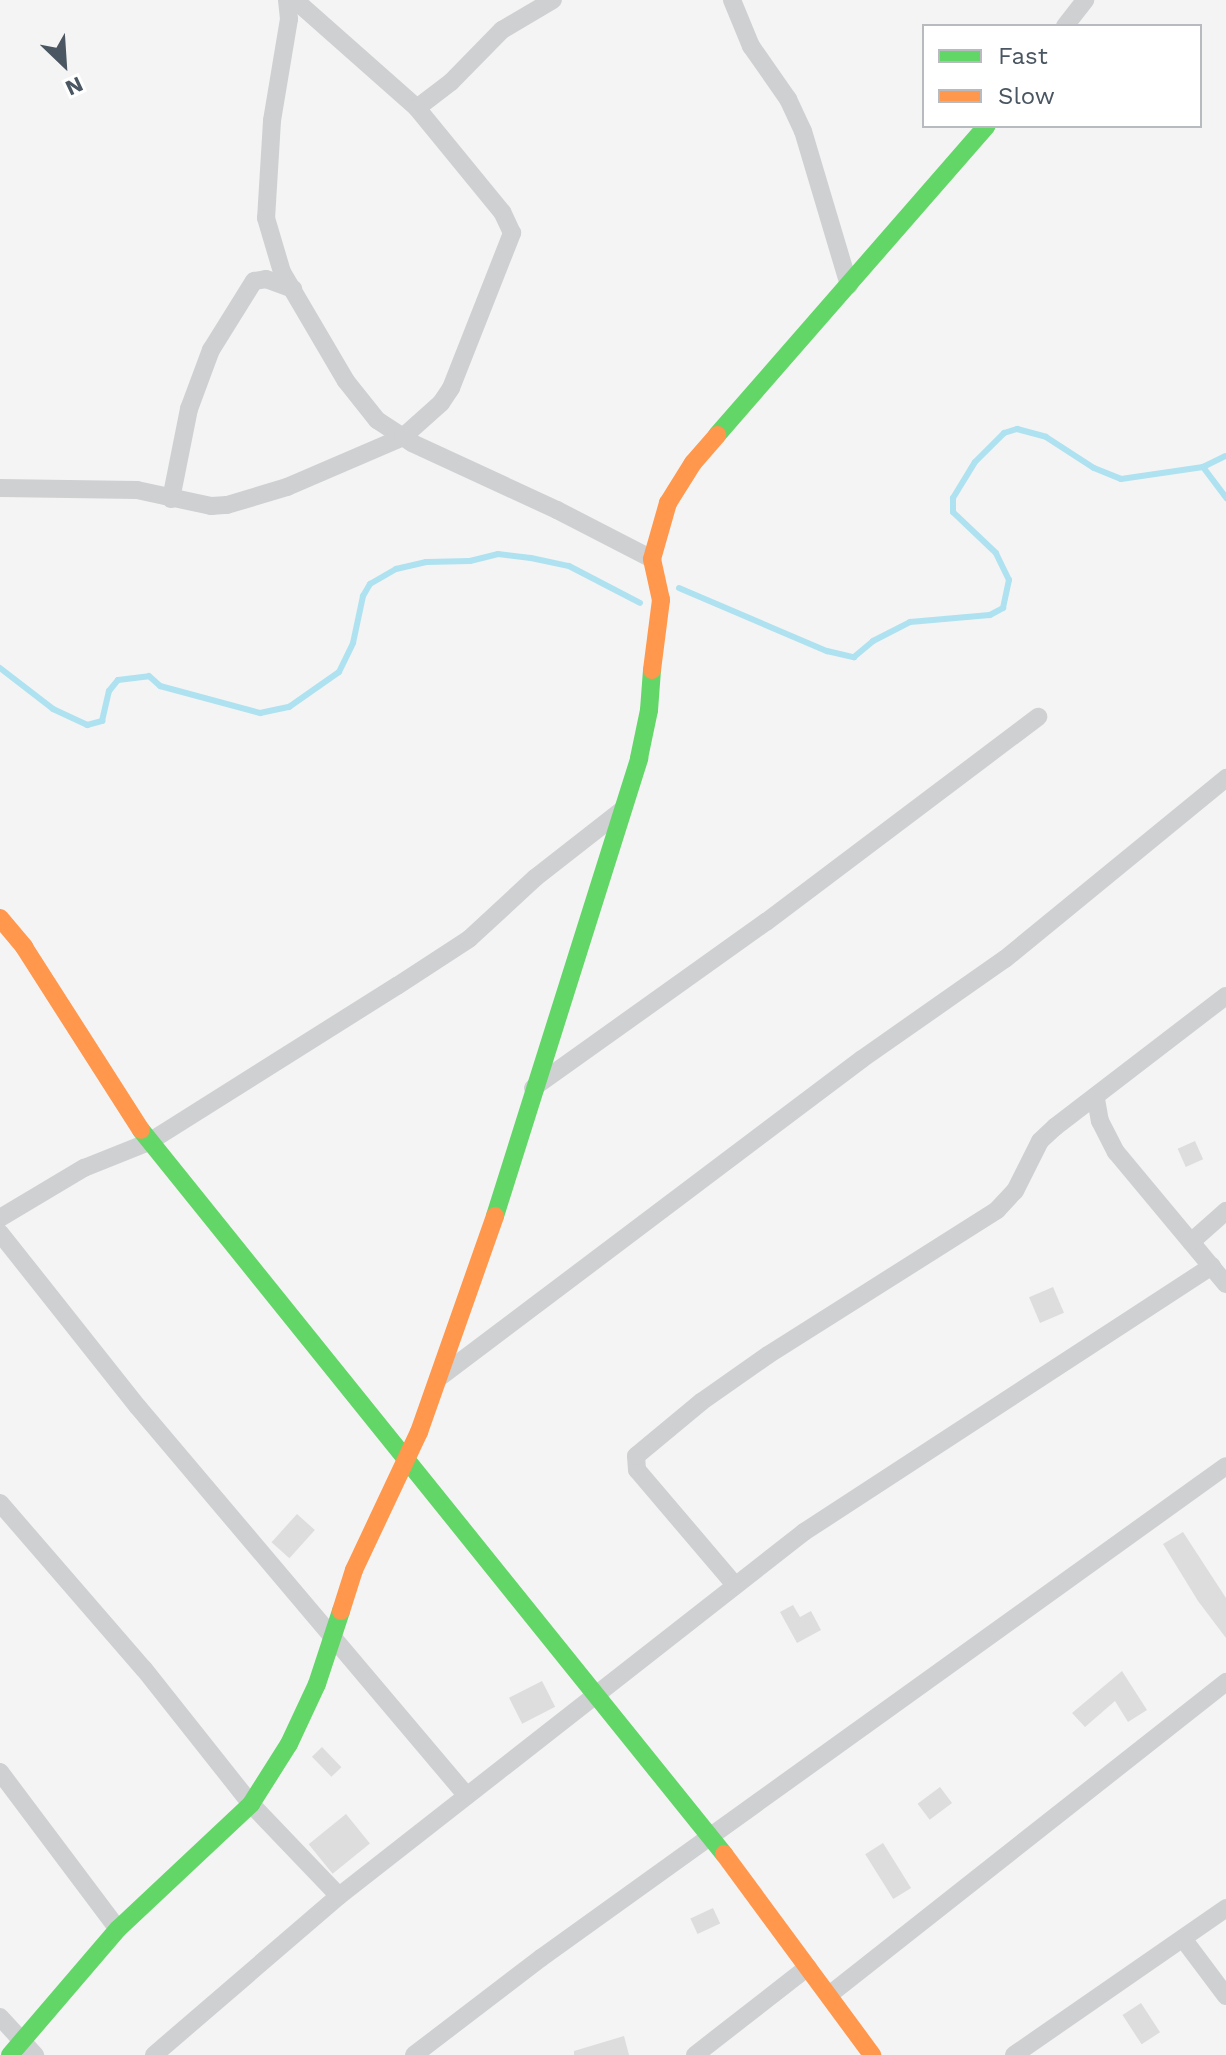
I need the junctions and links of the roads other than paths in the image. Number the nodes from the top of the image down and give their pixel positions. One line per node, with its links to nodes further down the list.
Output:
1 (287, 0): 10 (street)
2 (295, 0): 7 (street)
3 (553, 0): 7 (street)
4 (732, 0): 9 (street)
5 (1085, 0): 6 (street)
6 (1067, 24)
7 (417, 108): 11 (street)
8 (985, 128): 9 (street)
9 (849, 285): 14 (street)
10 (293, 289): 11 (street); 13 (street)
11 (403, 437): 13 (street); 14 (street)
12 (0, 488): 13 (street)
13 (171, 499)
14 (652, 559): 17 (street)
15 (1038, 717): 20 (street)
16 (1226, 778): 29 (street)
17 (622, 810): 20 (street); 22 (street)
18 (0, 918): 22 (street)
19 (1226, 996): 21 (street)
20 (533, 1088): 29 (street)
21 (1096, 1099): 26 (street); 33 (street)
22 (149, 1142): 24 (street); 30 (street)
23 (1226, 1211): 26 (street)
24 (0, 1218)
25 (0, 1233): 34 (street)
26 (1191, 1242): 27 (street)
27 (1212, 1266): 28 (street); 33 (street)
28 (1226, 1284)
29 (440, 1378): 30 (street)
30 (406, 1454): 34 (street); 36 (street)
31 (1226, 1466): 40 (street)
32 (0, 1503): 39 (street)
33 (735, 1585): 36 (street)
34 (333, 1634): 38 (street); 39 (street)
35 (1226, 1682): 46 (street)
36 (599, 1695): 38 (street); 40 (street)
37 (0, 1772): 43 (street)
38 (467, 1796): 41 (street)
39 (251, 1804): 41 (street); 43 (street)
40 (712, 1838): 45 (street); 51 (street)
41 (339, 1896): 50 (street)
42 (1226, 1908): 44 (street)
43 (118, 1929): 49 (street)
44 (1184, 1940): 47 (street); 54 (street)
45 (808, 1967): 46 (street); 52 (street)
46 (829, 1995): 53 (street)
47 (1226, 1996)
48 (0, 2017): 49 (street)
49 (22, 2051)
50 (154, 2055)
51 (414, 2055)
52 (695, 2055)
53 (872, 2055)
54 (1014, 2055)

